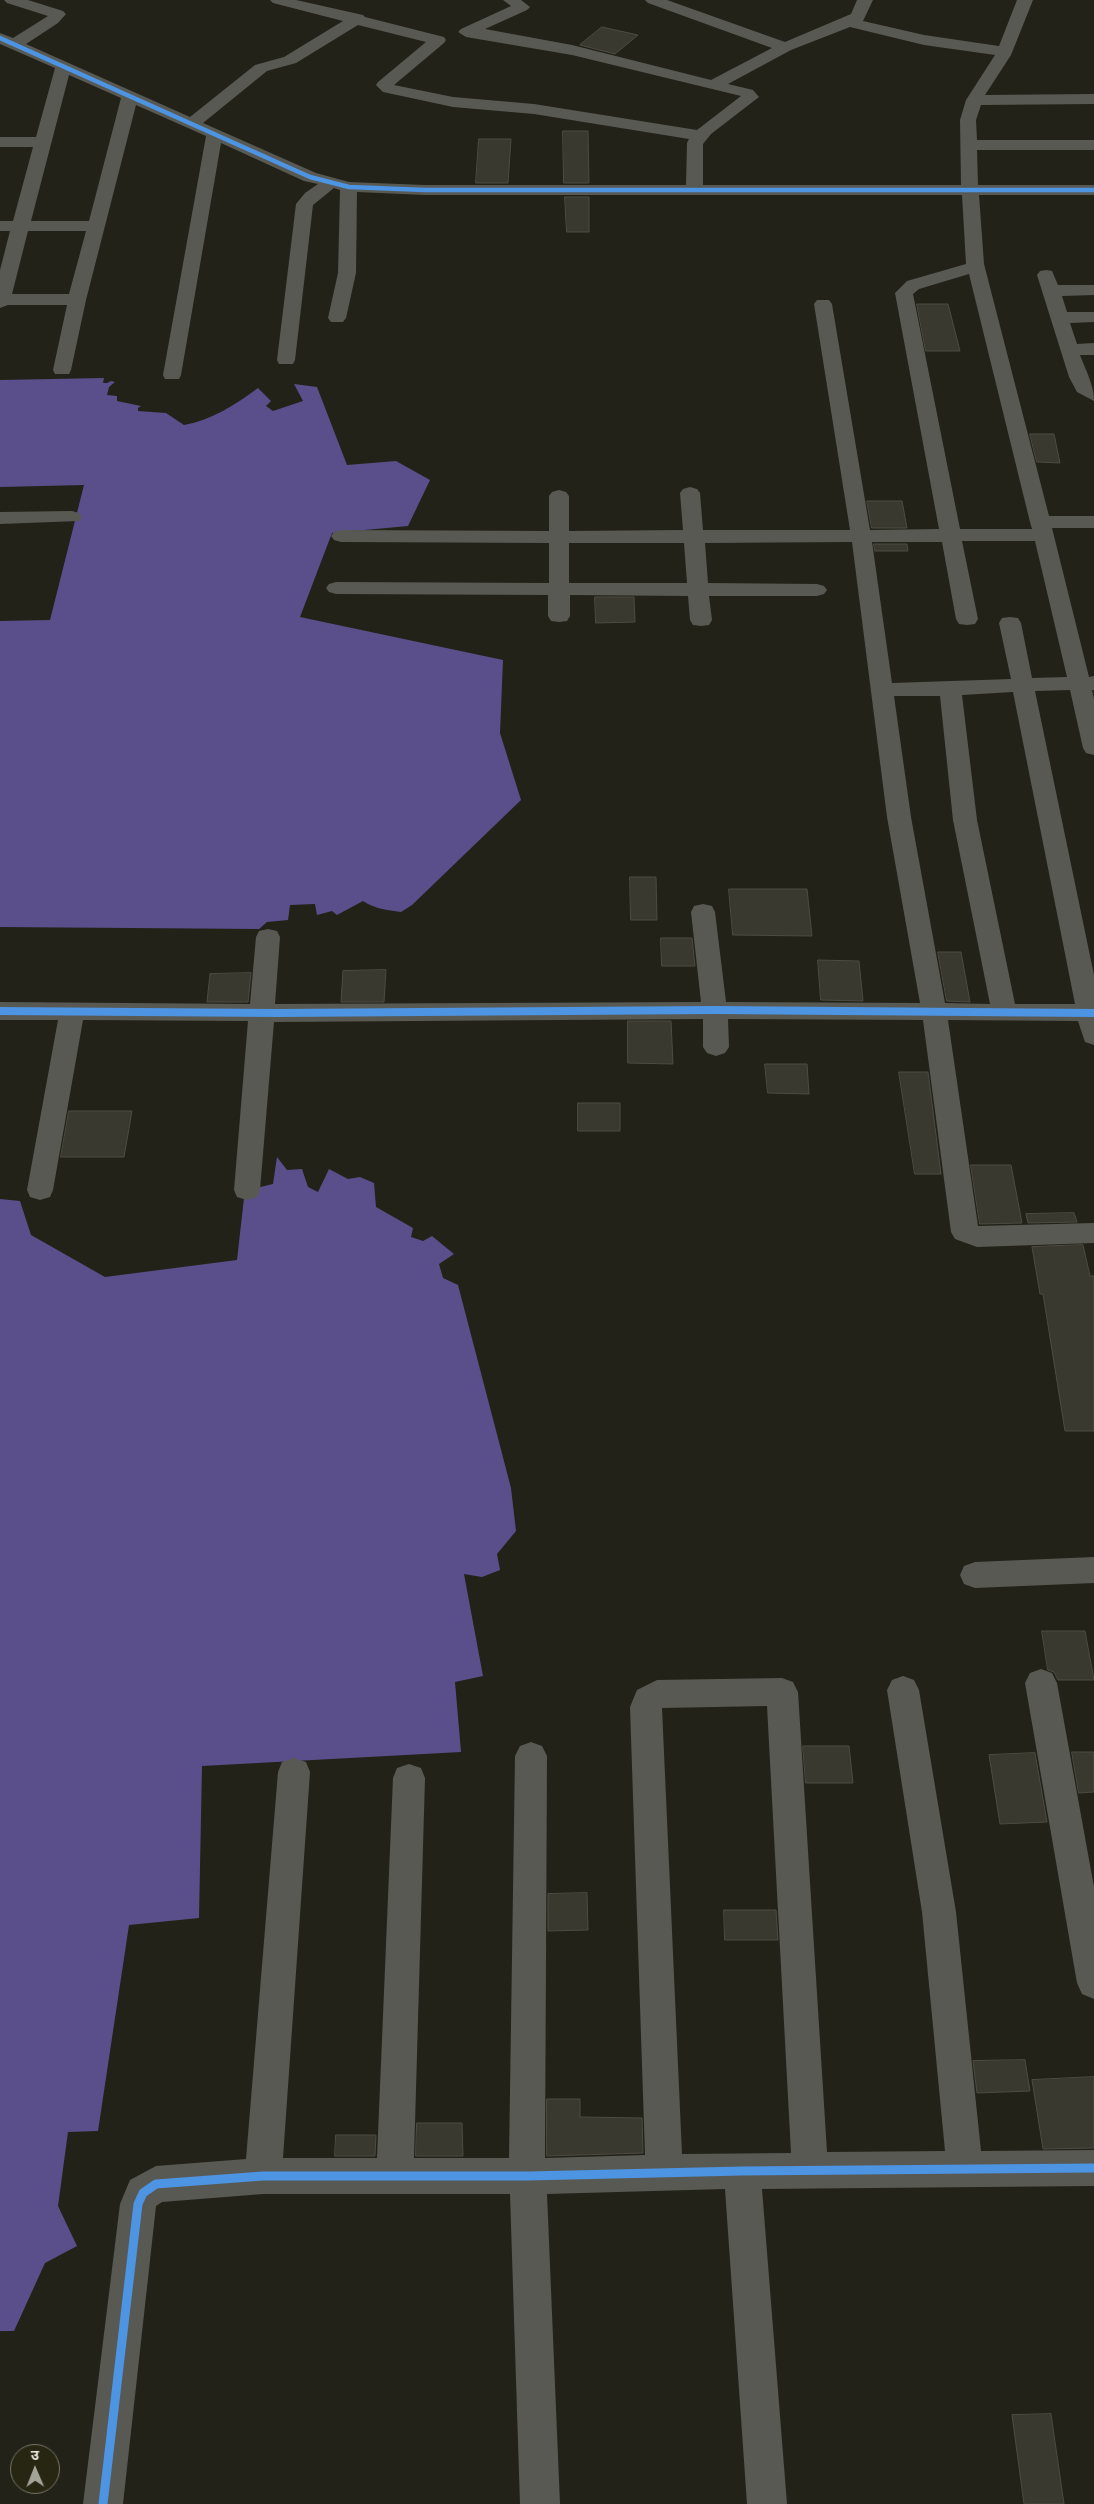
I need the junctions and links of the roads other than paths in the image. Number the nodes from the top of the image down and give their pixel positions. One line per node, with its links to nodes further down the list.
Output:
1 (12, 0): 11 (street)
2 (278, 0): 7 (street)
3 (511, 0): 9 (street)
4 (653, 0): 12 (street)
5 (864, 0): 8 (street)
6 (1025, 0): 13 (street)
7 (358, 18): 10 (street); 19 (street)
8 (849, 22): 12 (street); 13 (street)
9 (469, 31): 10 (street); 15 (street)
10 (438, 40): 21 (street)
11 (7, 41): 14 (street)
12 (785, 47): 15 (street)
13 (1004, 52): 18 (street)
14 (63, 67): 16 (street); 23 (street)
15 (713, 85): 21 (street)
16 (130, 96): 19 (street); 33 (street)
17 (1094, 99): 18 (street)
18 (974, 100): 24 (street)
19 (191, 124): 20 (street)
20 (214, 135): 26 (street); 46 (street)
21 (701, 136): 28 (street)
22 (0, 142): 23 (street)
23 (43, 142): 32 (street)
24 (968, 145): 25 (street); 30 (street)
25 (1094, 145)
26 (330, 183): 27 (street); 44 (street)
27 (350, 187): 28 (street); 40 (street)
28 (694, 188): 30 (street)
29 (1094, 190): 30 (street)
30 (970, 191): 34 (street)
31 (0, 226): 32 (street)
32 (20, 226): 33 (street); 37 (street)
33 (96, 226): 36 (street)
34 (976, 266): 53 (street); 55 (street)
35 (1094, 290): 41 (street)
36 (76, 300): 37 (street); 45 (street)
37 (0, 301)
38 (823, 304): 54 (street)
39 (1094, 317): 41 (street)
40 (337, 318)
41 (1060, 318): 43 (street)
42 (1094, 349): 43 (street)
43 (1069, 350): 47 (street)
44 (286, 360)
45 (62, 370)
46 (172, 375)
47 (1094, 394)
48 (690, 493): 57 (street)
49 (559, 496): 58 (street)
50 (72, 517): 51 (street)
51 (0, 518)
52 (1094, 522): 53 (street)
53 (1041, 528): 55 (street); 67 (street)
54 (861, 535): 55 (street); 57 (street); 69 (street)
55 (952, 535): 64 (street)
56 (341, 536): 58 (street)
57 (694, 536): 58 (street); 61 (street)
58 (559, 537): 60 (street)
59 (336, 588): 60 (street)
60 (559, 589): 61 (street); 63 (street)
61 (698, 590): 62 (street); 65 (street)
62 (817, 590)
63 (559, 616)
64 (967, 619)
65 (701, 620)
66 (1010, 623): 68 (street)
67 (1087, 683): 68 (street); 71 (street)
68 (1022, 685): 70 (street); 80 (street)
69 (883, 690): 70 (street); 76 (street)
70 (950, 690): 78 (street)
71 (1094, 748)
72 (703, 912): 74 (street)
73 (268, 937): 79 (street)
74 (715, 1010): 76 (street); 79 (street); 81 (street)
75 (0, 1011): 77 (street)
76 (934, 1011): 78 (street); 84 (street)
77 (72, 1012): 79 (street); 82 (street)
78 (1004, 1012): 80 (street)
79 (263, 1013): 83 (street)
80 (1092, 1021)
81 (716, 1047)
82 (40, 1190)
83 (247, 1190)
84 (1094, 1233)
85 (1094, 1570): 86 (street)
86 (976, 1576)
87 (1041, 1683): 92 (street)
88 (903, 1690): 93 (street)
89 (531, 1756): 100 (street)
90 (294, 1772): 99 (street)
91 (409, 1778): 98 (street)
92 (1094, 1983)
93 (965, 2168): 94 (street); 95 (street)
94 (1094, 2168)
95 (810, 2170): 96 (street); 97 (street)
96 (742, 2171): 97 (street); 103 (street)
97 (664, 2172): 100 (street)
98 (395, 2175): 99 (street); 100 (street)
99 (263, 2176): 101 (street)
100 (528, 2176): 102 (street)
101 (103, 2504)
102 (540, 2504)
103 (767, 2504)

